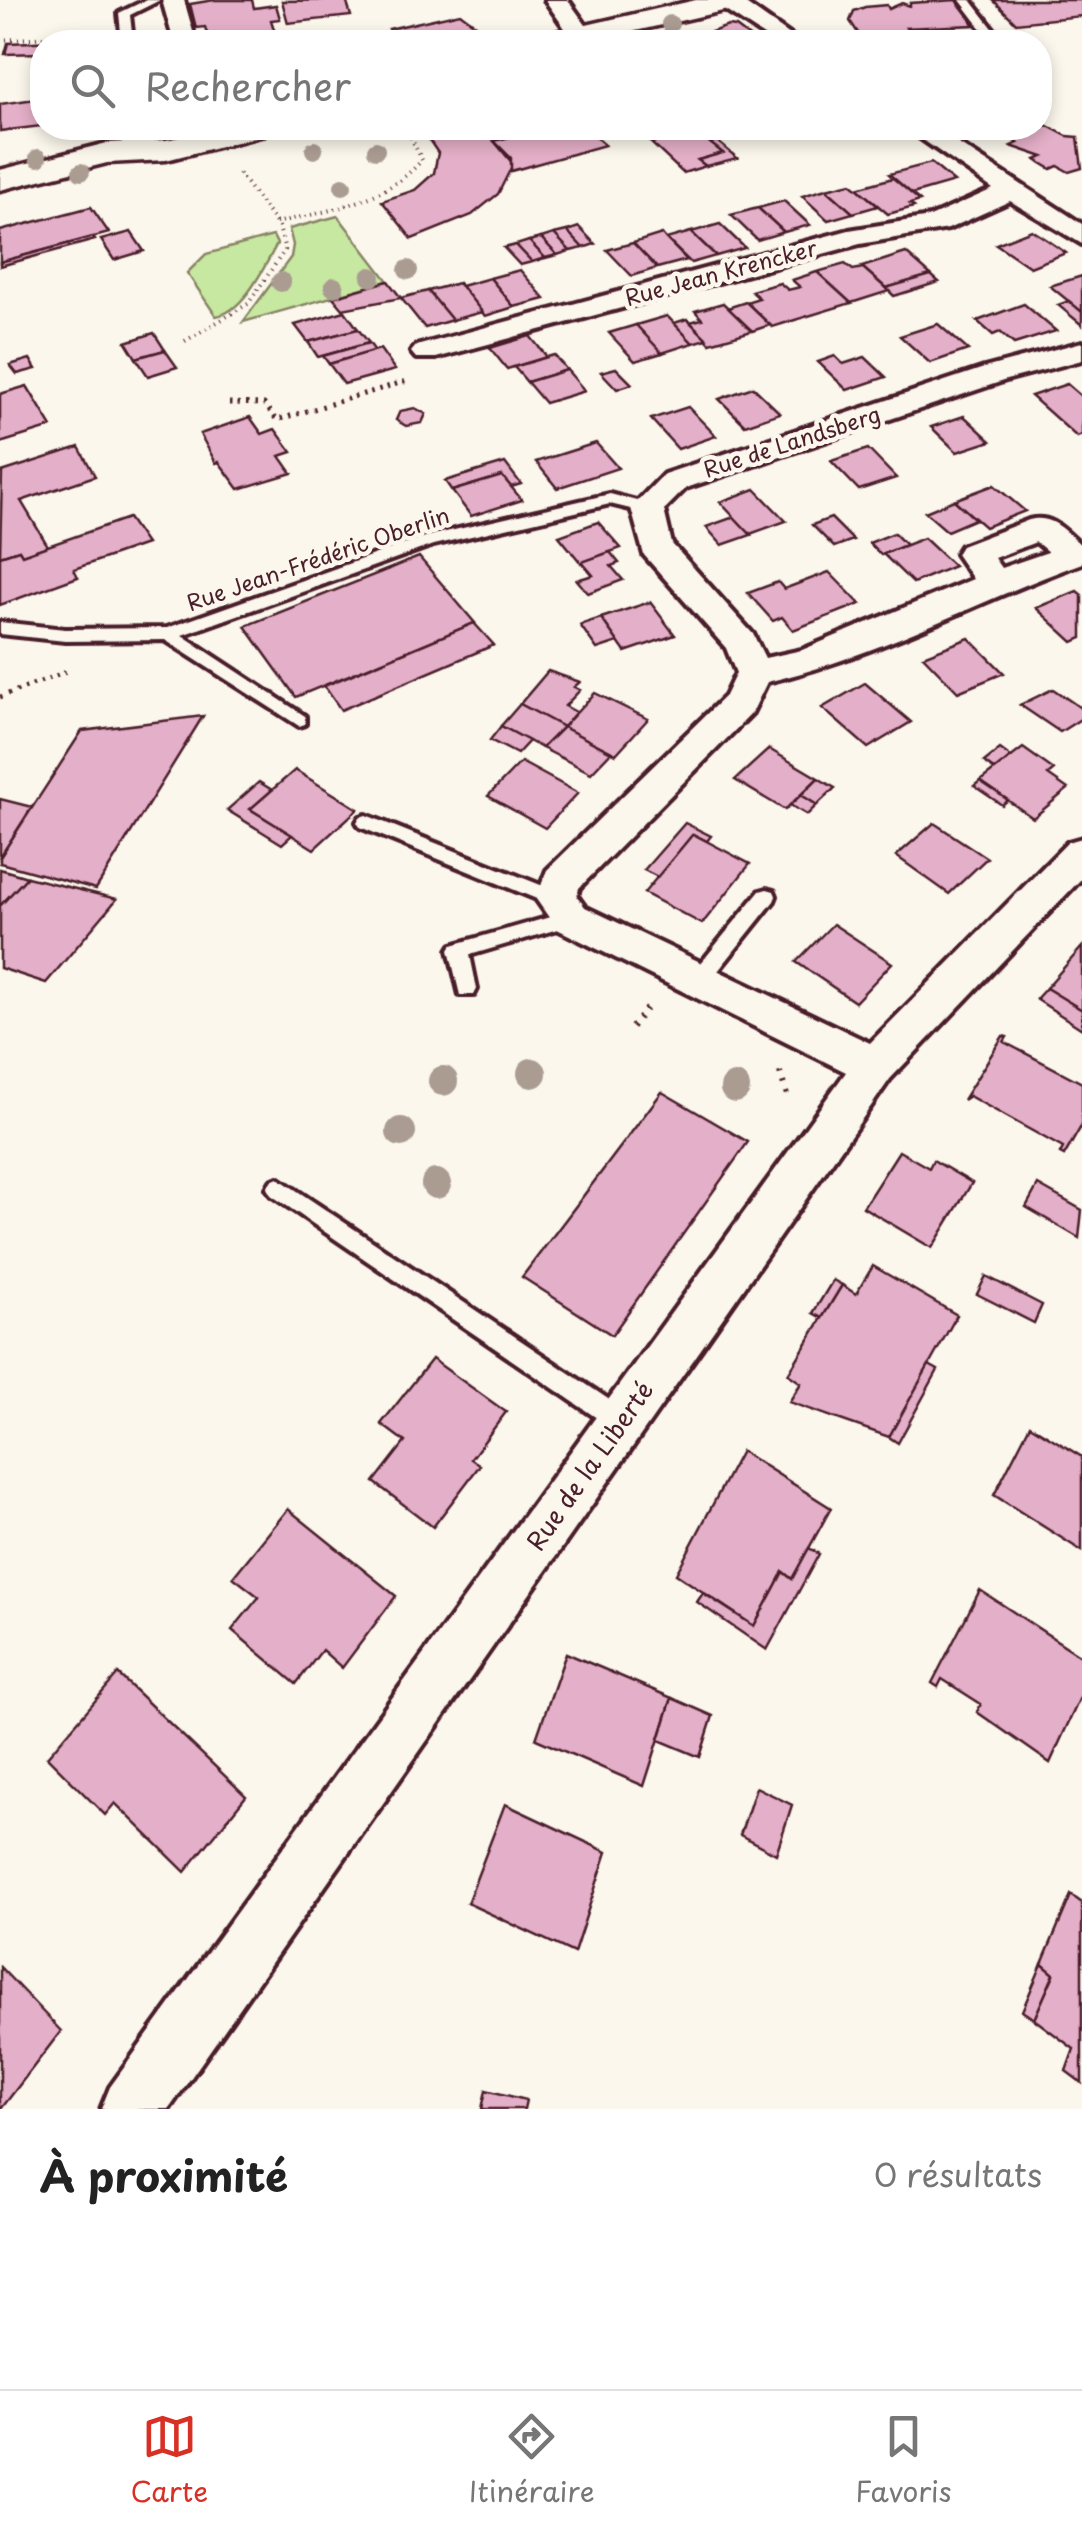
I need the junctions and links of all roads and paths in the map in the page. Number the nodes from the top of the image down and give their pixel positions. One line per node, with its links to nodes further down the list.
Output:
1 (156, 0): 6 (lane)
2 (172, 0): 7 (street)
3 (556, 0): 8 (street)
4 (965, 0): 11 (lane)
5 (730, 1): 9 (main road); 10 (street)
6 (125, 30)
7 (181, 30)
8 (577, 30)
9 (636, 30)
10 (771, 30)
11 (989, 30)
12 (30, 39): 13 (path)
13 (0, 40)
14 (195, 140): 18 (main road)
15 (216, 140): 20 (path)
16 (412, 140): 20 (path)
17 (937, 140): 19 (street)
18 (0, 180)
19 (1011, 188): 21 (street); 23 (street, Rue Jean Krencker)
20 (276, 223): 22 (path)
21 (1082, 236)
22 (185, 341)
23 (426, 352): 25 (path)
24 (1082, 352): 26 (street, Rue de Landsberg)
25 (229, 402)
26 (647, 508): 29 (lane, Rue Jean-Frédéric Oberlin); 30 (street)
27 (994, 583): 30 (street)
28 (0, 628): 29 (lane, Rue Jean-Frédéric Oberlin)
29 (168, 634): 31 (lane)
30 (754, 673): 35 (street)
31 (299, 720)
32 (366, 822): 35 (lane)
33 (1082, 853): 40 (street, Rue de la Liberté)
34 (767, 896): 36 (lane)
35 (563, 908): 36 (street); 37 (lane)
36 (699, 980): 40 (street)
37 (468, 989)
38 (664, 1013): 39 (path)
39 (632, 1027)
40 (875, 1066): 44 (street, Rue de la Liberté)
41 (780, 1070): 42 (path)
42 (779, 1118)
43 (278, 1188): 44 (lane)
44 (622, 1421): 45 (street, Rue de la Liberté)
45 (132, 2109)

